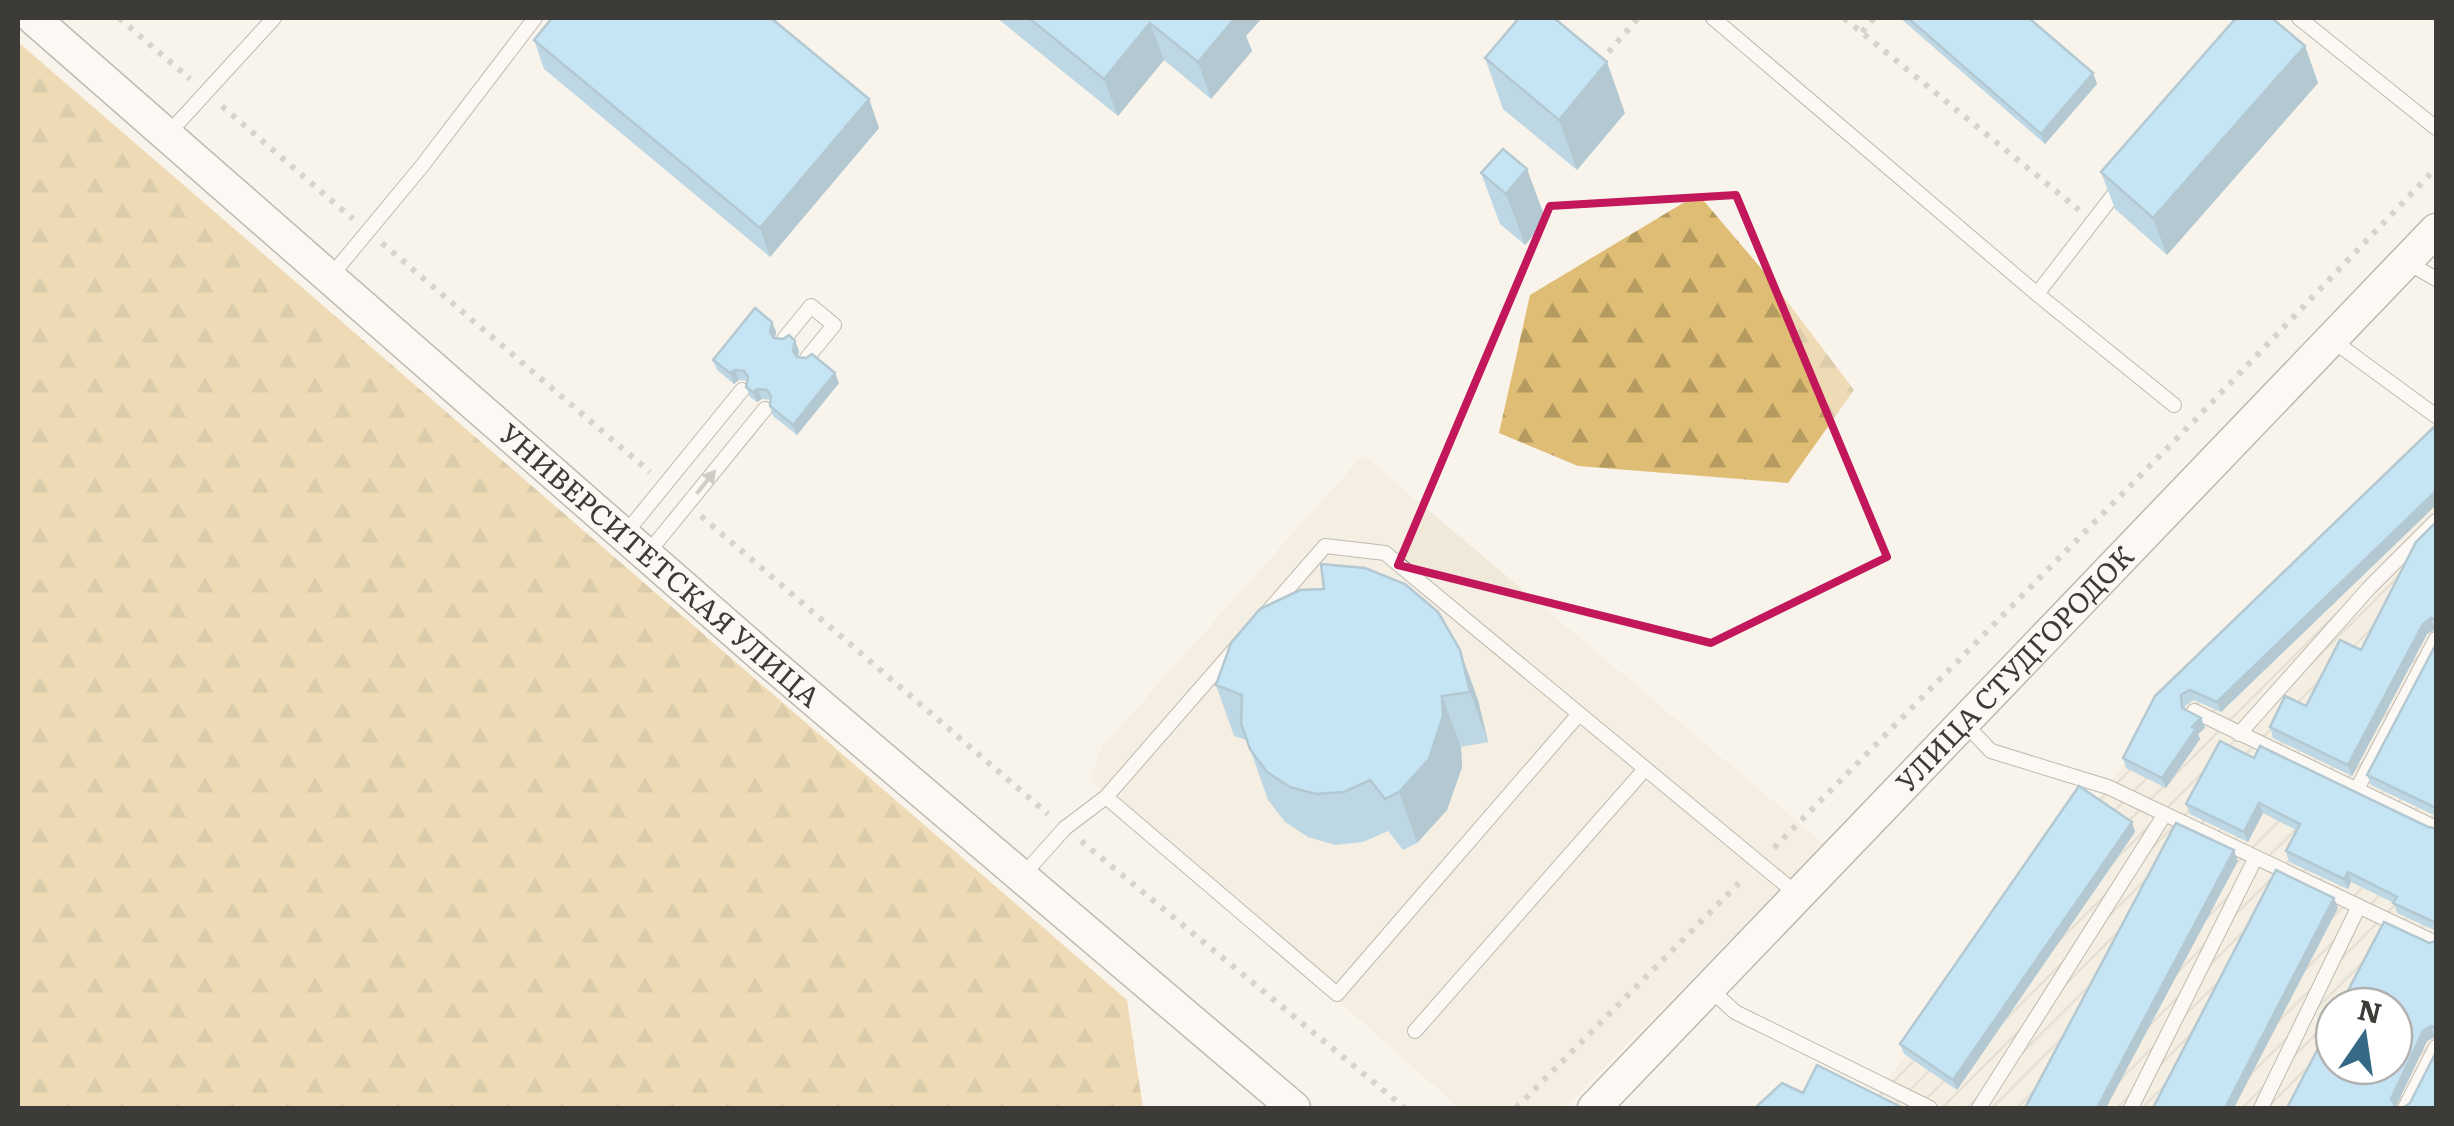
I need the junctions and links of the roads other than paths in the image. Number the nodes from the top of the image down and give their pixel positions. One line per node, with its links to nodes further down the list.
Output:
1 (33, 18): 7 (street, УНИВЕРСИТЕТСКАЯ УЛИЦА)
2 (274, 18): 7 (lane)
3 (534, 18): 11 (lane)
4 (1712, 18): 13 (lane)
5 (2299, 18): 6 (lane)
6 (2436, 128)
7 (167, 136): 11 (street, УНИВЕРСИТЕТСКАЯ УЛИЦА)
8 (2128, 176): 13 (lane)
9 (2436, 230): 10 (street, УЛИЦА СТУДГОРОДОК)
10 (2406, 262): 12 (lane); 15 (street, УЛИЦА СТУДГОРОДОК)
11 (329, 277): 22 (street, УНИВЕРСИТЕТСКАЯ УЛИЦА)
12 (2436, 279)
13 (2037, 294): 18 (lane)
14 (784, 339): 16 (lane)
15 (2332, 340): 20 (lane); 28 (street, УЛИЦА СТУДГОРОДОК)
16 (808, 358)
17 (742, 390): 22 (lane)
18 (2174, 405)
19 (765, 409): 22 (lane, one-way to 19)
20 (2436, 416)
21 (2436, 520): 29 (lane)
22 (636, 544): 36 (street, УНИВЕРСИТЕТСКАЯ УЛИЦА)
23 (1261, 620): 27 (lane)
24 (1248, 634): 32 (lane)
25 (2436, 640): 31 (lane)
26 (2194, 712): 29 (lane)
27 (1579, 714): 30 (lane); 32 (lane)
28 (1964, 724): 33 (lane); 37 (street, УЛИЦА СТУДГОРОДОК)
29 (2239, 734): 31 (lane)
30 (1646, 769): 37 (lane); 41 (lane)
31 (2357, 789): 34 (lane)
32 (1106, 797): 36 (lane)
33 (2165, 814): 35 (lane); 46 (lane)
34 (2436, 828)
35 (2256, 857): 38 (lane); 47 (lane)
36 (1022, 876): 43 (street, УНИВЕРСИТЕТСКАЯ УЛИЦА)
37 (1798, 896): 40 (street, УЛИЦА СТУДГОРОДОК)
38 (2359, 906): 39 (lane); 48 (lane)
39 (2436, 943)
40 (1709, 988): 44 (street, УЛИЦА СТУДГОРОДОК); 45 (lane)
41 (1416, 1031)
42 (2436, 1048): 49 (lane)
43 (1294, 1108)
44 (1594, 1108)
45 (1930, 1108)
46 (1979, 1108)
47 (2131, 1108)
48 (2261, 1108)
49 (2405, 1108)

